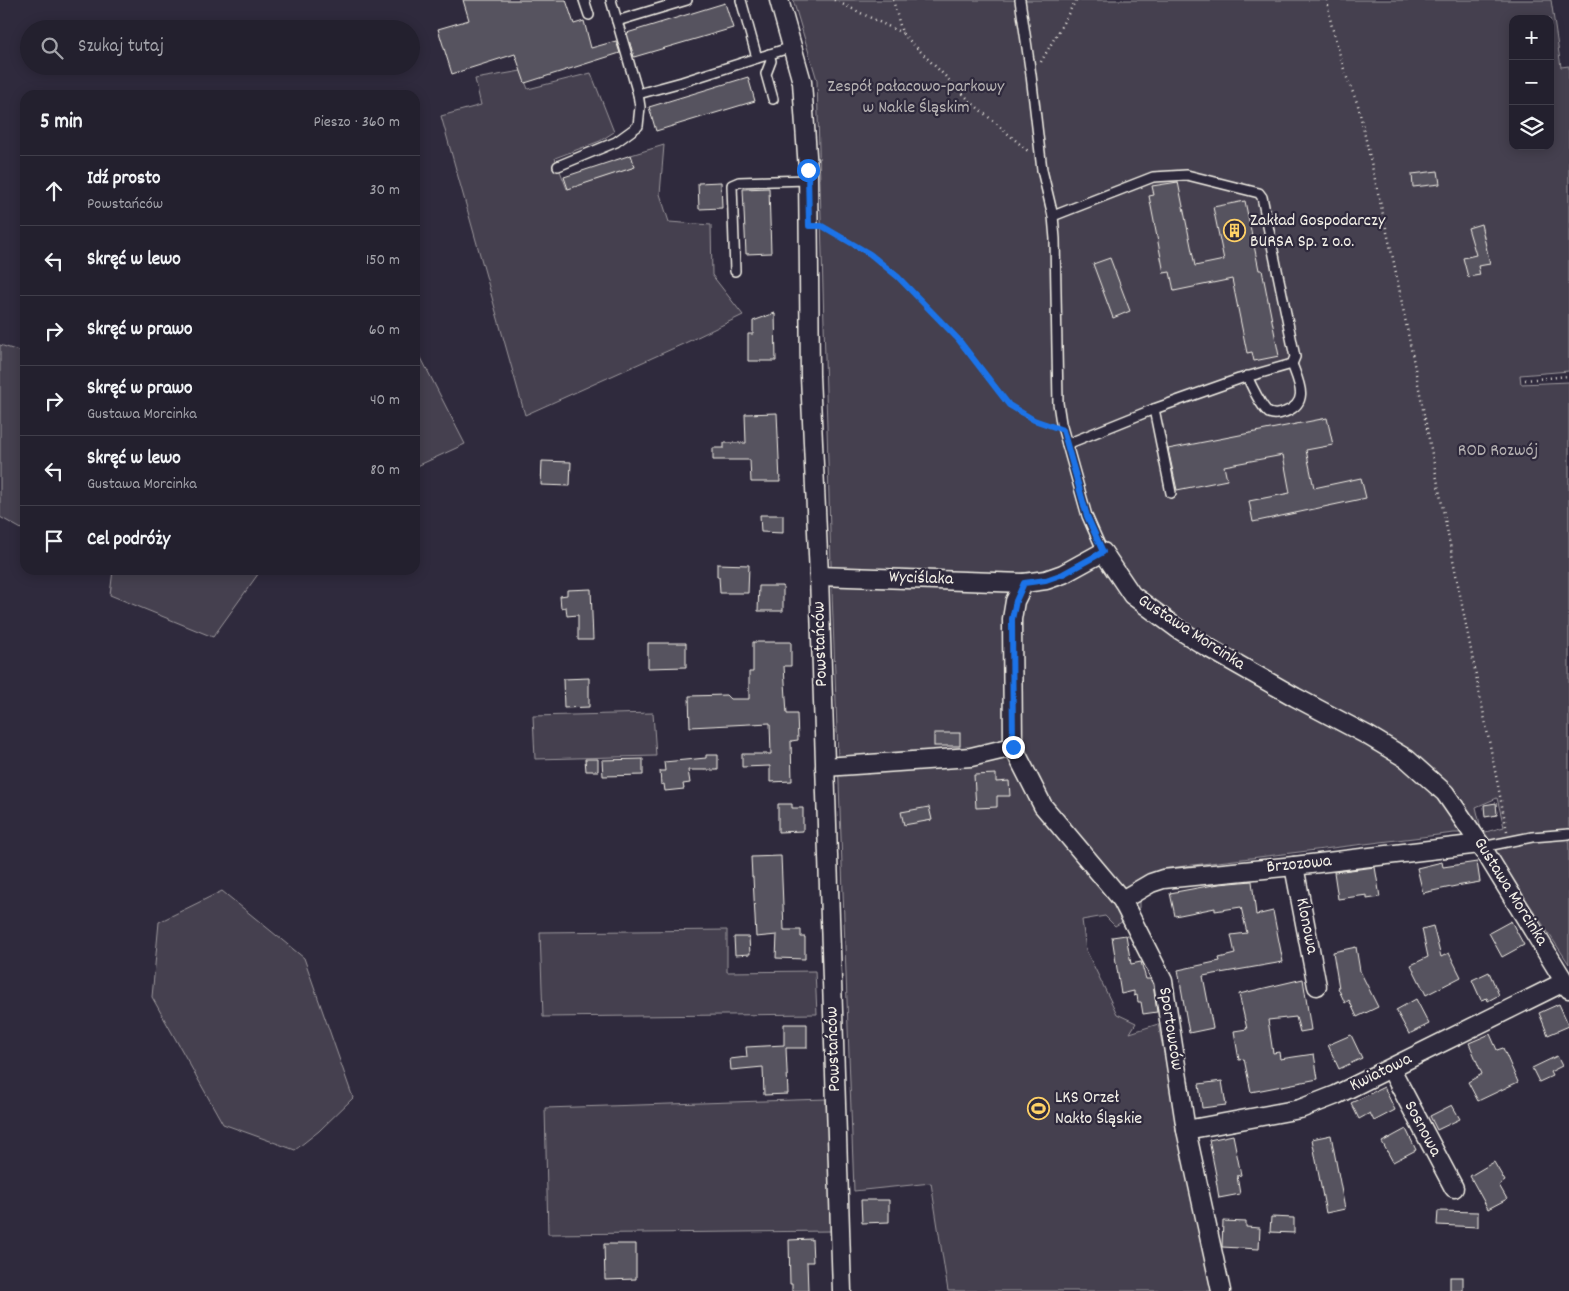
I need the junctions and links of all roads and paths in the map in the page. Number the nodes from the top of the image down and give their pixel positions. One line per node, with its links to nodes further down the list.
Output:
1 (584, 0): 11 (lane)
2 (611, 0): 12 (lane)
3 (687, 0): 12 (lane)
4 (740, 0): 17 (lane)
5 (778, 0): 14 (street, Powstańców)
6 (834, 0): 13 (path)
7 (893, 0): 13 (path)
8 (1020, 0): 20 (lane)
9 (1076, 0): 16 (path)
10 (1327, 0): 40 (path)
11 (589, 15)
12 (617, 21): 18 (lane)
13 (902, 33): 20 (path)
14 (792, 48): 15 (lane); 22 (street, Powstańców)
15 (769, 54): 17 (lane); 19 (lane)
16 (1044, 57)
17 (757, 58): 18 (lane)
18 (638, 94): 21 (lane)
19 (773, 99)
20 (1040, 162): 23 (lane)
21 (558, 166)
22 (808, 180): 24 (street, Powstańców); 25 (lane)
23 (1052, 216): 26 (lane); 31 (lane)
24 (809, 226): 31 (path); 35 (street, Powstańców)
25 (735, 271)
26 (1292, 364): 27 (lane); 27 (lane)
27 (1247, 376): 30 (lane)
28 (1569, 376): 29 (path)
29 (1525, 380)
30 (1154, 409): 32 (lane); 33 (lane)
31 (1063, 430): 32 (lane)
32 (1067, 444): 34 (lane)
33 (1171, 492)
34 (1103, 552): 36 (street); 41 (street, Gustawa Morcinka)
35 (818, 576): 36 (street, Wyciślaka); 38 (street, Powstańców)
36 (1024, 583): 37 (street)
37 (1013, 747): 38 (street); 43 (street, Sportowców)
38 (825, 766): 49 (street, Powstańców)
39 (1569, 834): 40 (lane)
40 (1509, 842): 41 (lane)
41 (1481, 845): 42 (street, Brzozowa); 45 (street, Gustawa Morcinka)
42 (1294, 866): 43 (street, Brzozowa); 44 (street, Klonowa)
43 (1122, 900): 47 (street, Sportowców)
44 (1317, 986)
45 (1567, 986): 46 (street, Kwiatowa)
46 (1391, 1069): 47 (street, Kwiatowa); 48 (street, Sosnowa)
47 (1186, 1130): 50 (street, Sportowców)
48 (1454, 1188)
49 (842, 1291)
50 (1221, 1291)

